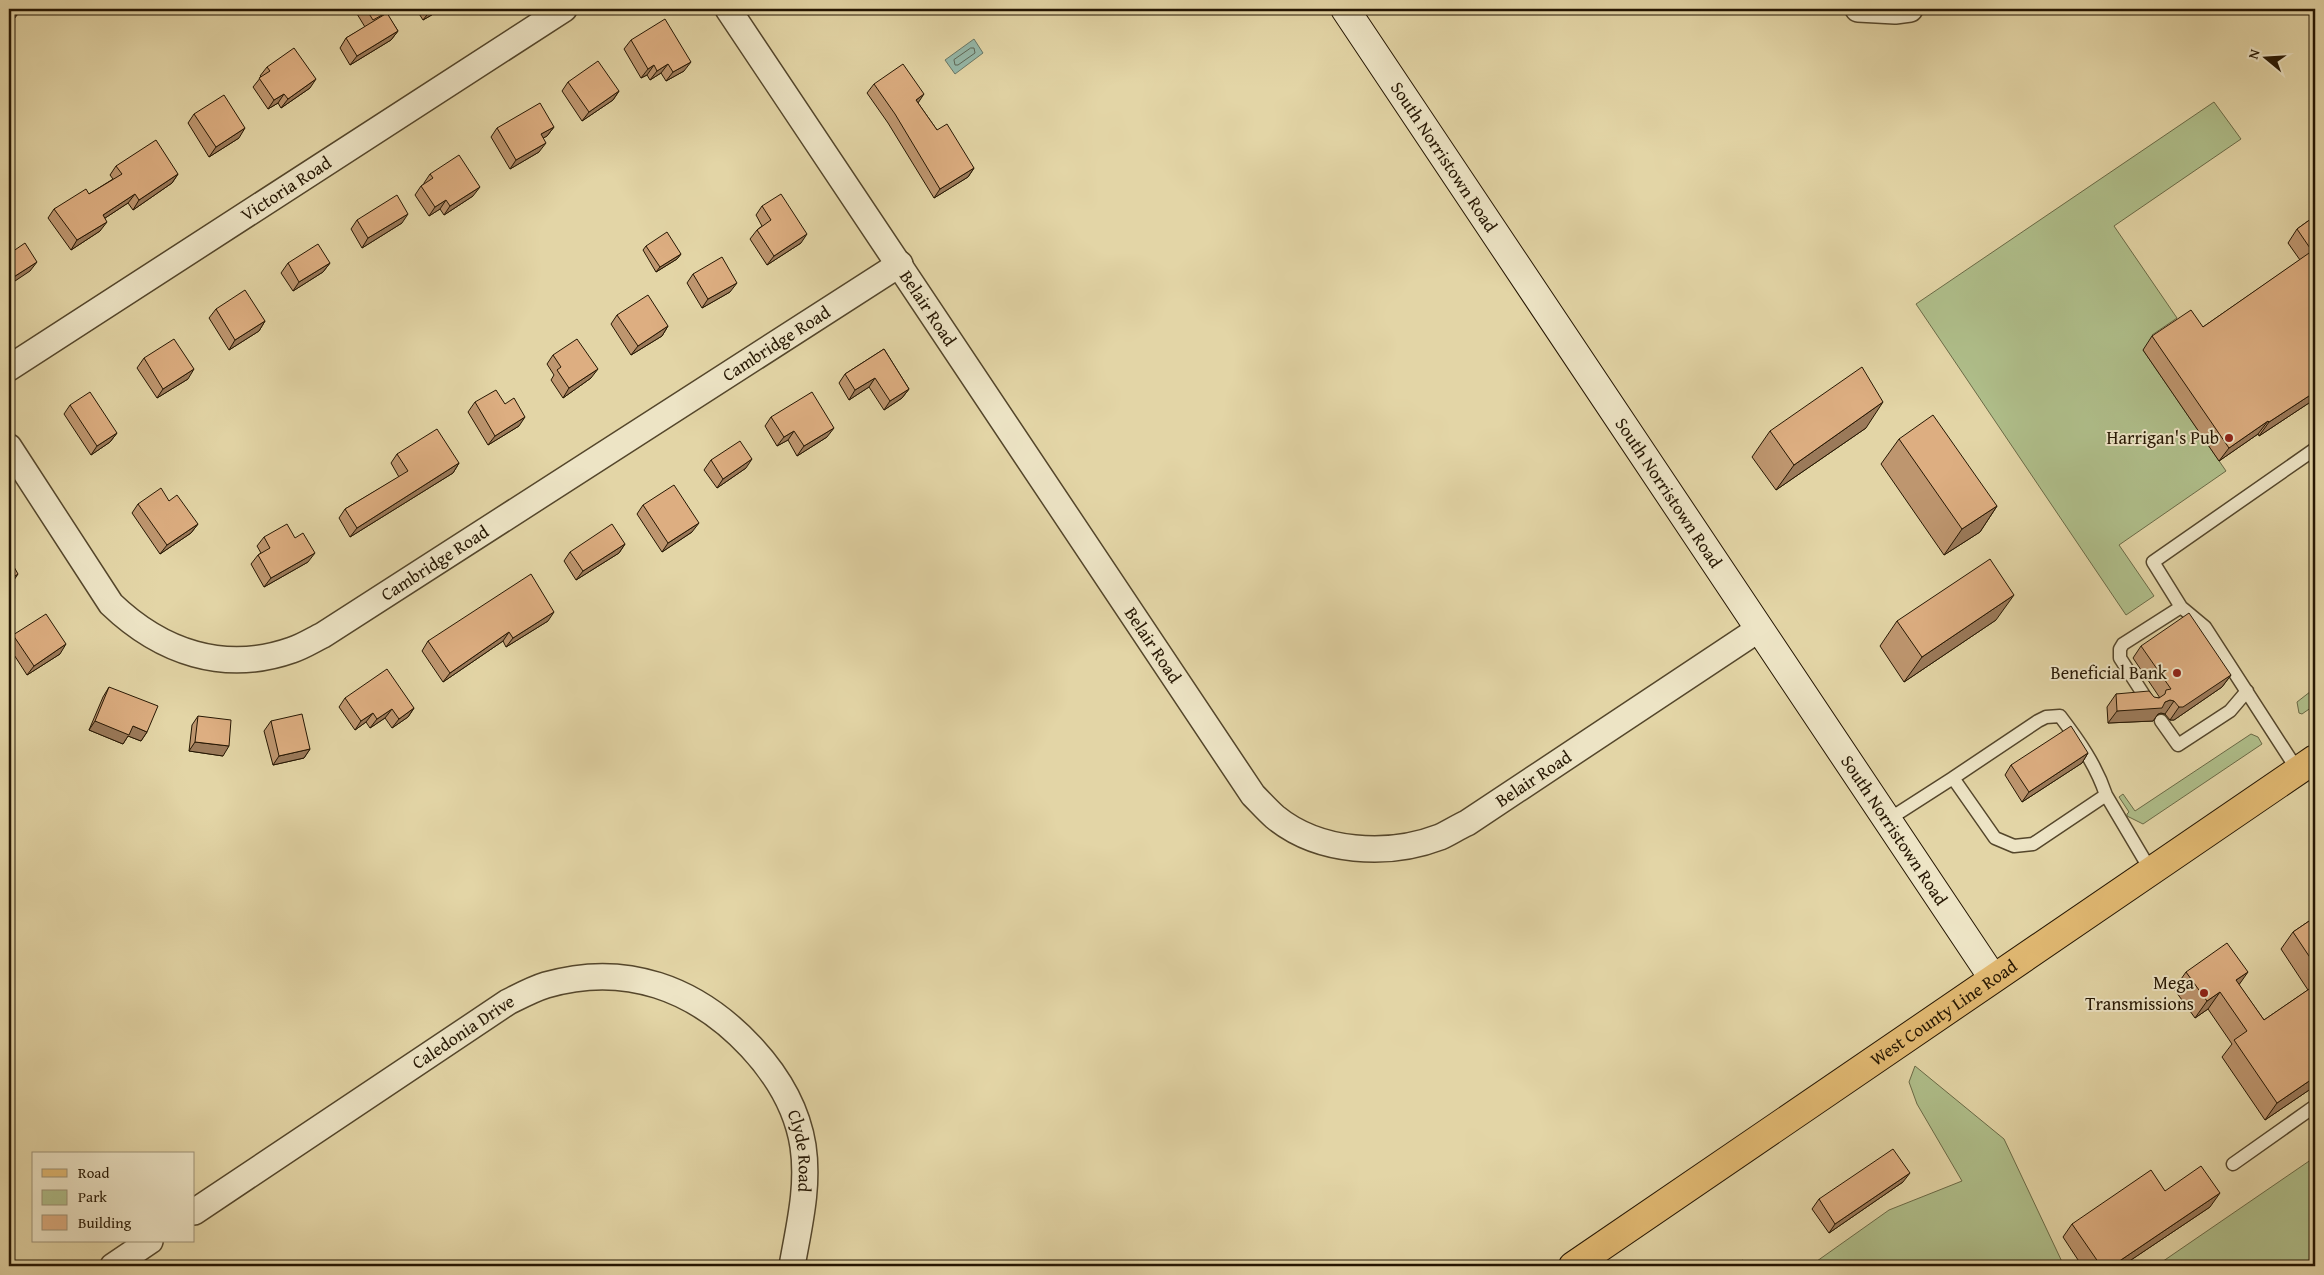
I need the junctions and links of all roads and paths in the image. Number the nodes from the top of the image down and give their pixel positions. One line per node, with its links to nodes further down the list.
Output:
1 (564, 9): 7 (street, Victoria Road)
2 (728, 9): 6 (street, Belair Road)
3 (1345, 9): 11 (street, South Norristown Road)
4 (1858, 9): 5 (street)
5 (1910, 9)
6 (900, 264): 8 (street, Cambridge Road); 11 (street, Belair Road)
7 (9, 368)
8 (9, 447)
9 (2315, 449): 10 (lane)
10 (2181, 607): 12 (lane); 13 (lane)
11 (1759, 629): 18 (street, South Norristown Road)
12 (2247, 691): 14 (lane); 15 (lane)
13 (2149, 703)
14 (2161, 721)
15 (2309, 767): 19 (main road, West County Line Road)
16 (1953, 778): 17 (lane); 17 (lane); 18 (lane)
17 (2106, 795): 19 (lane)
18 (1886, 820): 20 (street, South Norristown Road)
19 (2151, 871): 20 (main road, West County Line Road)
20 (1993, 978): 28 (main road, West County Line Road)
21 (751, 1047): 24 (street, Caledonia Drive); 27 (street, Clyde Road)
22 (2315, 1106): 23 (lane)
23 (2233, 1164)
24 (195, 1211)
25 (149, 1242): 26 (street)
26 (113, 1266)
27 (792, 1266)
28 (1573, 1266)

